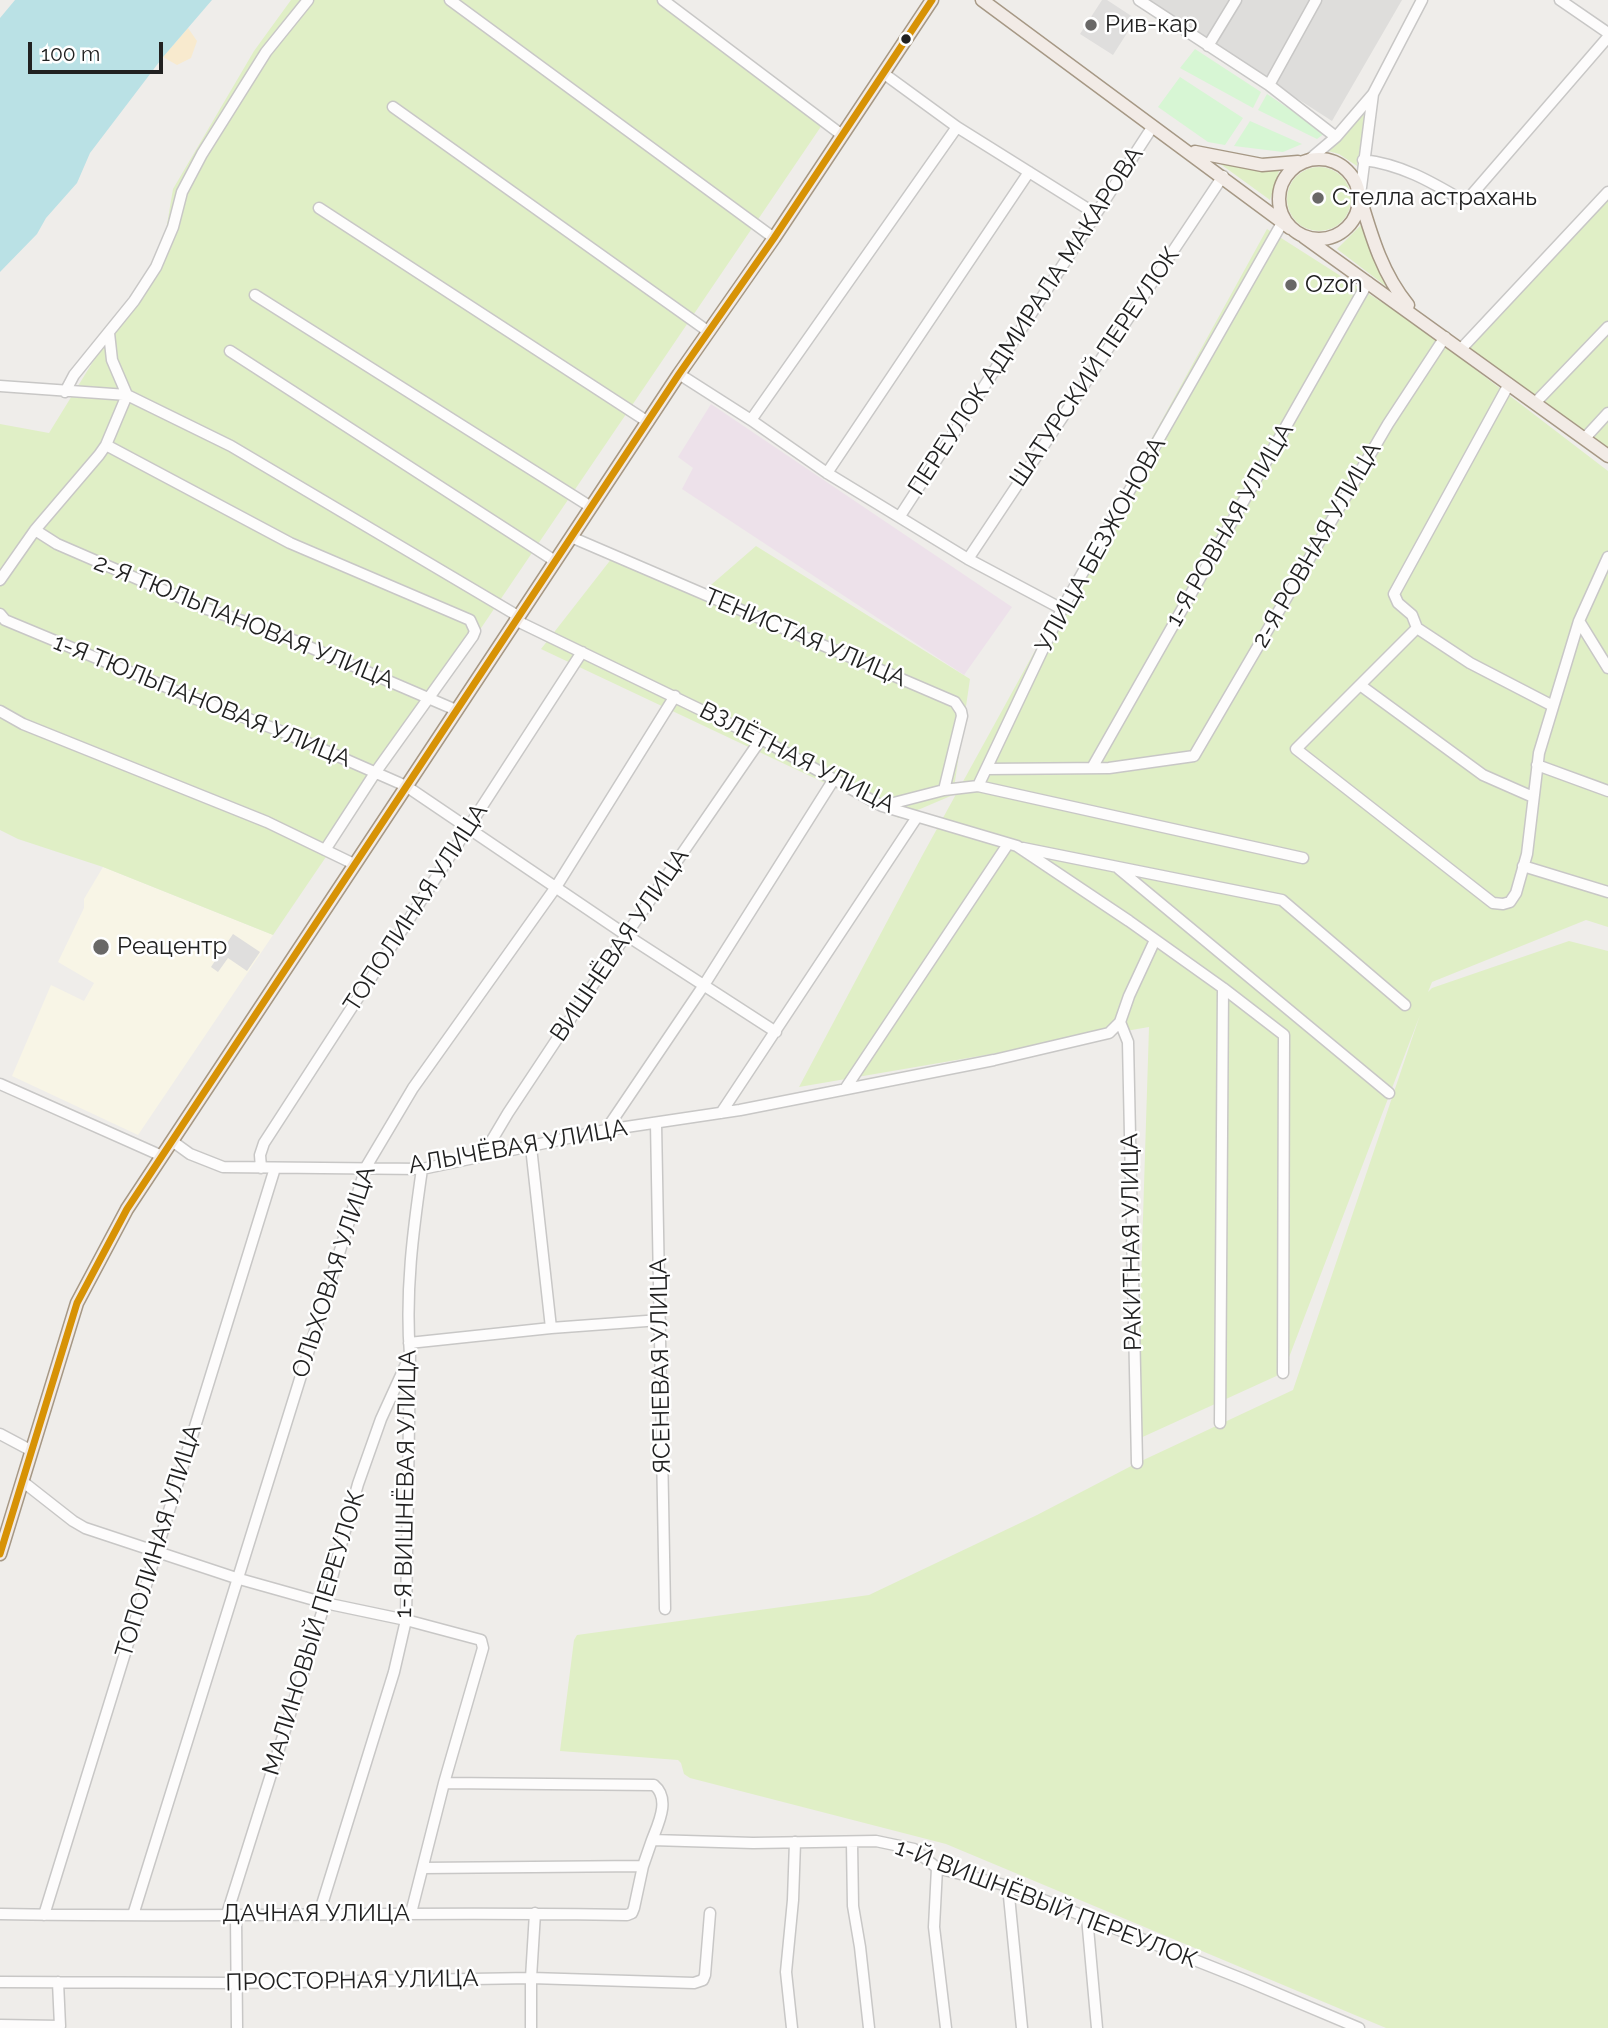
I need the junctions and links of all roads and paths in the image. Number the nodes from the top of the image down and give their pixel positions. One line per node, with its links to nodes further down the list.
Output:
1 (308, 0): 38 (street)
2 (450, 0): 32 (street)
3 (663, 0): 19 (street)
4 (932, 0): 13 (main road)
5 (982, 0): 18 (main road)
6 (1139, 0): 12 (street)
7 (1236, 0): 12 (street)
8 (1316, 0): 14 (street)
9 (1422, 0): 15 (street)
10 (1559, 0): 11 (street)
11 (1608, 35): 23 (street)
12 (1208, 47): 14 (street)
13 (883, 73): 17 (street); 19 (main road)
14 (1269, 85): 20 (street)
15 (1373, 94): 20 (street); 23 (street)
16 (393, 107): 37 (street)
17 (957, 127): 24 (street); 49 (street)
18 (1153, 127): 21 (main road); 29 (street, ПЕРЕУЛОК АДМИРАЛА МАКАРОВА)
19 (842, 135): 32 (main road)
20 (1335, 137): 22 (street)
21 (1182, 147): 22 (main road); 25 (main road)
22 (1307, 160): 27 (main road); 30 (main road)
23 (1363, 160): 27 (street)
24 (1029, 172): 29 (street); 54 (street)
25 (1223, 176): 30 (main road); 60 (street, ШАТУРСКИЙ ПЕРЕУЛОК)
26 (1608, 192): 40 (street)
27 (1360, 197): 31 (main road); 35 (main road)
28 (319, 208): 50 (street)
29 (1096, 214): 56 (street, ПЕРЕУЛОК АДМИРАЛА МАКАРОВА)
30 (1286, 225): 31 (main road); 63 (street, УЛИЦА БЕЗЖОНОВА)
31 (1304, 237): 33 (main road)
32 (774, 238): 37 (main road)
33 (1368, 282): 35 (main road); 78 (street, 1-Я РОВНАЯ УЛИЦА)
34 (255, 295): 55 (street)
35 (1423, 320): 39 (main road)
36 (1608, 327): 47 (street)
37 (709, 332): 42 (main road)
38 (109, 333): 45 (street); 46 (street)
39 (1445, 337): 40 (main road); 78 (street, 2-Я РОВНАЯ УЛИЦА)
40 (1461, 349): 43 (main road)
41 (230, 351): 61 (street)
42 (679, 374): 49 (street); 50 (main road)
43 (1509, 384): 47 (main road); 67 (street)
44 (0, 386): 45 (street)
45 (65, 391): 46 (street)
46 (127, 395): 52 (street); 65 (street, ВЗЛЁТНАЯ УЛИЦА)
47 (1535, 403): 51 (main road)
48 (1608, 413): 51 (street)
49 (751, 420): 54 (street)
50 (648, 422): 55 (main road)
51 (1584, 439): 53 (main road)
52 (106, 445): 57 (street); 72 (street)
53 (1608, 456)
54 (827, 473): 56 (street)
55 (591, 507): 58 (main road)
56 (900, 516): 60 (street)
57 (35, 530): 62 (street); 72 (street, 2-Я ТЮЛЬПАНОВАЯ УЛИЦА)
58 (571, 537): 61 (main road); 84 (street, ТЕНИСТАЯ УЛИЦА)
59 (1608, 557): 66 (street)
60 (968, 559): 63 (street)
61 (555, 561): 65 (main road)
62 (0, 580)
63 (1062, 609): 79 (street, УЛИЦА БЕЗЖОНОВА)
64 (0, 614): 80 (street, 1-Я ТЮЛЬПАНОВАЯ УЛИЦА)
65 (517, 618): 68 (street, ВЗЛЁТНАЯ УЛИЦА); 74 (main road)
66 (1579, 621): 69 (street); 73 (street)
67 (1417, 628): 70 (street); 73 (street)
68 (582, 652): 71 (street, ВЗЛЁТНАЯ УЛИЦА); 89 (street, ТОПОЛИНАЯ УЛИЦА)
69 (1608, 668)
70 (1360, 685): 86 (street); 94 (street)
71 (675, 696): 76 (street, ВЗЛЁТНАЯ УЛИЦА); 96 (street, ОЛЬХОВАЯ УЛИЦА)
72 (430, 699): 74 (street, 2-Я ТЮЛЬПАНОВАЯ УЛИЦА); 80 (street)
73 (1553, 706): 77 (street)
74 (456, 710): 82 (main road)
75 (0, 711): 91 (street)
76 (761, 739): 81 (street, ВЗЛЁТНАЯ УЛИЦА); 98 (street, ВИШНЁВАЯ УЛИЦА)
77 (1537, 765): 85 (street); 86 (street)
78 (1092, 768): 79 (street)
79 (986, 769): 83 (street, УЛИЦА БЕЗЖОНОВА)
80 (375, 773): 82 (street, 1-Я ТЮЛЬПАНОВАЯ УЛИЦА); 91 (street)
81 (834, 779): 87 (street, ВЗЛЁТНАЯ УЛИЦА); 100 (street)
82 (405, 786): 89 (street, 1-Я ТЮЛЬПАНОВАЯ УЛИЦА); 93 (main road)
83 (978, 786): 84 (street); 92 (street)
84 (944, 790): 87 (street)
85 (1608, 791)
86 (1533, 797): 94 (street)
87 (882, 806): 88 (street, ВЗЛЁТНАЯ УЛИЦА)
88 (917, 817): 90 (street, ВЗЛЁТНАЯ УЛИЦА); 104 (street)
89 (468, 828): 96 (street, 1-Я ТЮЛЬПАНОВАЯ УЛИЦА); 116 (street, ТОПОЛИНАЯ УЛИЦА)
90 (1012, 845): 95 (street); 99 (street, ВЗЛЁТНАЯ УЛИЦА); 106 (street)
91 (325, 850): 93 (street)
92 (1303, 859)
93 (355, 864): 111 (main road)
94 (1523, 866): 97 (street)
95 (1117, 867): 102 (street); 107 (street)
96 (556, 887): 98 (street, 1-Я ТЮЛЬПАНОВАЯ УЛИЦА); 115 (street, ОЛЬХОВАЯ УЛИЦА)
97 (1608, 892)
98 (626, 935): 100 (street, 1-Я ТЮЛЬПАНОВАЯ УЛИЦА); 113 (street, ВИШНЁВАЯ УЛИЦА)
99 (1155, 940): 101 (street, ВЗЛЁТНАЯ УЛИЦА); 103 (street)
100 (704, 985): 104 (street, 1-Я ТЮЛЬПАНОВАЯ УЛИЦА); 110 (street)
101 (1223, 988): 123 (street, ВЗЛЁТНАЯ УЛИЦА); 124 (street)
102 (1405, 1005)
103 (1120, 1022): 106 (street, АЛЫЧЁВАЯ УЛИЦА); 127 (street, РАКИТНАЯ УЛИЦА)
104 (776, 1032): 108 (street)
105 (0, 1084): 114 (street)
106 (845, 1089): 108 (street, АЛЫЧЁВАЯ УЛИЦА)
107 (1389, 1093)
108 (721, 1113): 109 (street, АЛЫЧЁВАЯ УЛИЦА)
109 (656, 1122): 110 (street, АЛЫЧЁВАЯ УЛИЦА); 119 (street, ЯСЕНЕВАЯ УЛИЦА)
110 (606, 1130): 112 (street, АЛЫЧЁВАЯ УЛИЦА)
111 (172, 1141): 114 (main road); 116 (street, АЛЫЧЁВАЯ УЛИЦА)
112 (531, 1147): 113 (street, АЛЫЧЁВАЯ УЛИЦА); 120 (street)
113 (490, 1154): 118 (street, АЛЫЧЁВАЯ УЛИЦА)
114 (162, 1156): 126 (main road)
115 (366, 1167): 117 (street, АЛЫЧЁВАЯ УЛИЦА); 118 (street, АЛЫЧЁВАЯ УЛИЦА); 131 (street, ОЛЬХОВАЯ УЛИЦА)
116 (261, 1168): 117 (street, АЛЫЧЁВАЯ УЛИЦА)
117 (275, 1168): 130 (street, ТОПОЛИНАЯ УЛИЦА)
118 (422, 1169): 121 (street, 1-Я ВИШНЁВАЯ УЛИЦА)
119 (660, 1320): 120 (street); 133 (street, ЯСЕНЕВАЯ УЛИЦА)
120 (551, 1328): 121 (street)
121 (409, 1343): 122 (street, 1-Я ВИШНЁВАЯ УЛИЦА)
122 (410, 1355): 132 (street, МАЛИНОВЫЙ ПЕРЕУЛОК); 134 (street, 1-Я ВИШНЁВАЯ УЛИЦА)
123 (1283, 1373)
124 (1220, 1423)
125 (0, 1434): 126 (street)
126 (32, 1451): 128 (main road)
127 (1136, 1463)
128 (22, 1481): 129 (main road); 130 (street)
129 (1, 1548)
130 (156, 1550): 131 (street); 149 (street, ТОПОЛИНАЯ УЛИЦА)
131 (236, 1578): 132 (street); 147 (street, ОЛЬХОВАЯ УЛИЦА)
132 (326, 1603): 134 (street); 150 (street, МАЛИНОВЫЙ ПЕРЕУЛОК)
133 (665, 1609)
134 (406, 1620): 135 (street); 148 (street, 1-Я ВИШНЁВАЯ УЛИЦА)
135 (444, 1783): 136 (street); 140 (street)
136 (652, 1840): 137 (street, 1-Й ВИШНЁВЫЙ ПЕРЕУЛОК); 139 (street)
137 (795, 1842): 138 (street, 1-Й ВИШНЁВЫЙ ПЕРЕУЛОК); 160 (street)
138 (852, 1843): 141 (street, 1-Й ВИШНЁВЫЙ ПЕРЕУЛОК); 161 (street)
139 (643, 1866): 140 (street); 144 (street, ДАЧНАЯ УЛИЦА)
140 (423, 1868): 143 (street)
141 (937, 1868): 142 (street, 1-Й ВИШНЁВЫЙ ПЕРЕУЛОК); 162 (street)
142 (1008, 1886): 151 (street, 1-Й ВИШНЁВЫЙ ПЕРЕУЛОК); 163 (street)
143 (411, 1913): 144 (street, ДАЧНАЯ УЛИЦА); 148 (street, ДАЧНАЯ УЛИЦА)
144 (535, 1913): 152 (street)
145 (710, 1913): 152 (street, ПРОСТОРНАЯ УЛИЦА)
146 (0, 1914): 149 (street, ДАЧНАЯ УЛИЦА)
147 (132, 1914): 149 (street, ДАЧНАЯ УЛИЦА); 150 (street, ДАЧНАЯ УЛИЦА)
148 (319, 1914): 150 (street, ДАЧНАЯ УЛИЦА)
149 (44, 1915)
150 (232, 1915): 155 (street, МАЛИНОВЫЙ ПЕРЕУЛОК)
151 (1087, 1917): 164 (street); 165 (street, 1-Й ВИШНЁВЫЙ ПЕРЕУЛОК)
152 (531, 1978): 155 (street, ПРОСТОРНАЯ УЛИЦА); 159 (street)
153 (0, 1982): 154 (street, ПРОСТОРНАЯ УЛИЦА)
154 (58, 1982): 155 (street, ПРОСТОРНАЯ УЛИЦА); 157 (street)
155 (236, 1983): 158 (street, МАЛИНОВЫЙ ПЕРЕУЛОК)
156 (0, 2025): 157 (street)
157 (60, 2027)
158 (237, 2028)
159 (531, 2028)
160 (792, 2028)
161 (869, 2028)
162 (946, 2028)
163 (1022, 2028)
164 (1097, 2028)
165 (1359, 2028)

